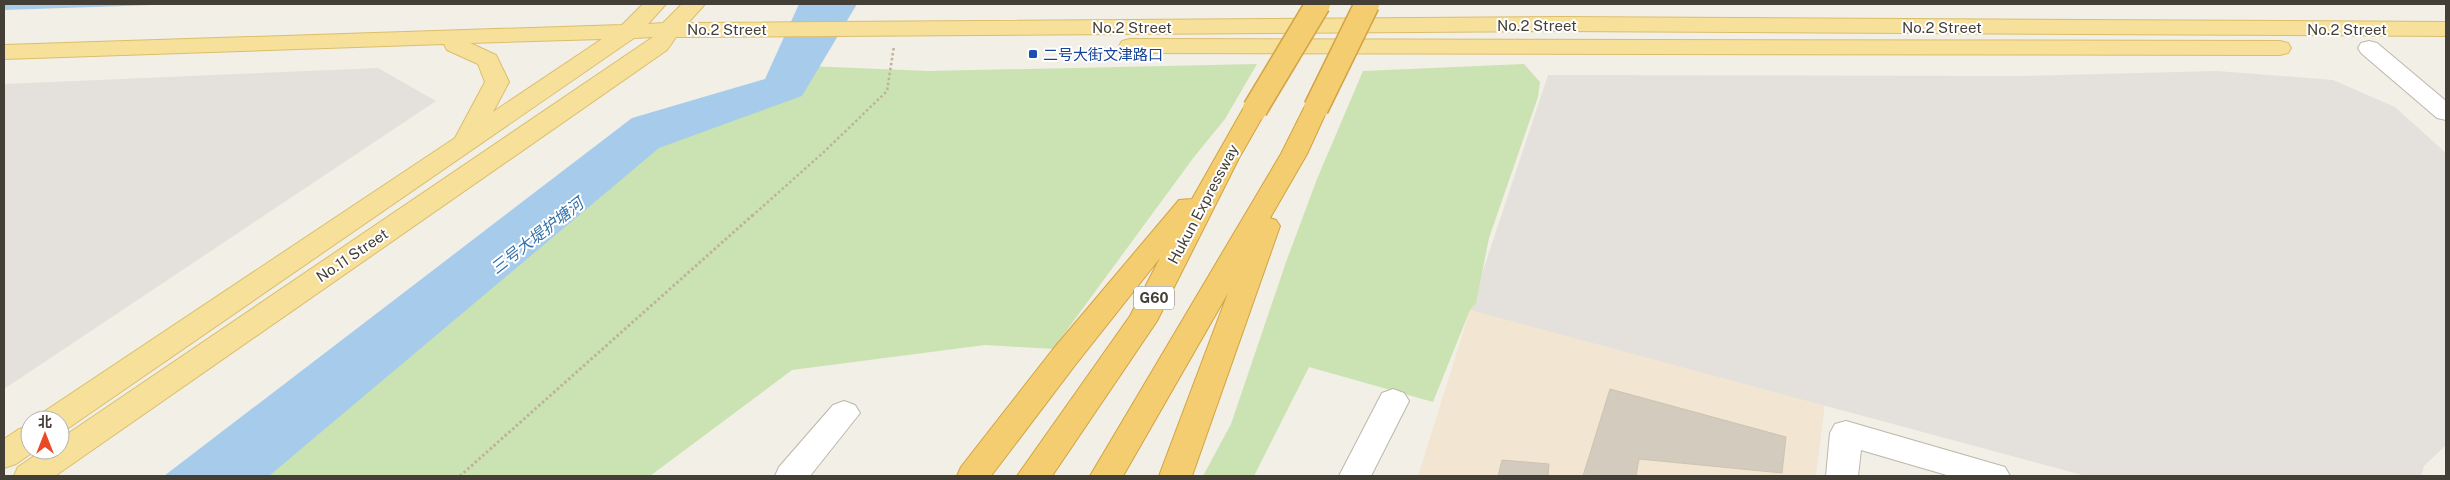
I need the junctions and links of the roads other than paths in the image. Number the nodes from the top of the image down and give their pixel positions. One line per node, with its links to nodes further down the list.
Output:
1 (654, 4): 8 (main road, No.11 Street)
2 (694, 4): 6 (main road, No.11 Street)
3 (1318, 4): 17 (highway, Hukun Expressway / G60, bridge)
4 (1367, 4): 16 (highway, bridge)
5 (2446, 29): 7 (main road, No.2 Street)
6 (664, 37): 7 (main road, No.2 Street); 8 (main road, No.2 Street); 23 (main road, No.11 Street)
7 (866, 37): 10 (main road, No.2 Street)
8 (620, 38): 9 (main road); 12 (main road); 15 (main road, No.11 Street)
9 (455, 45): 13 (main road); 15 (main road)
10 (2369, 48): 11 (main road, No.2 Street); 14 (street)
11 (2446, 48)
12 (4, 52)
13 (4, 62)
14 (2446, 113)
15 (464, 144): 19 (main road, No.11 Street)
16 (1294, 154): 27 (highway); 28 (highway)
17 (1226, 158): 25 (highway); 26 (highway, Hukun Expressway / G60)
18 (1393, 401): 29 (street)
19 (70, 411)
20 (844, 413): 24 (street)
21 (20, 445): 22 (main road)
22 (4, 455)
23 (30, 476)
24 (790, 476)
25 (973, 476)
26 (1034, 476)
27 (1106, 476)
28 (1176, 476)
29 (1355, 476)
30 (1842, 476): 31 (street)
31 (1993, 476)

